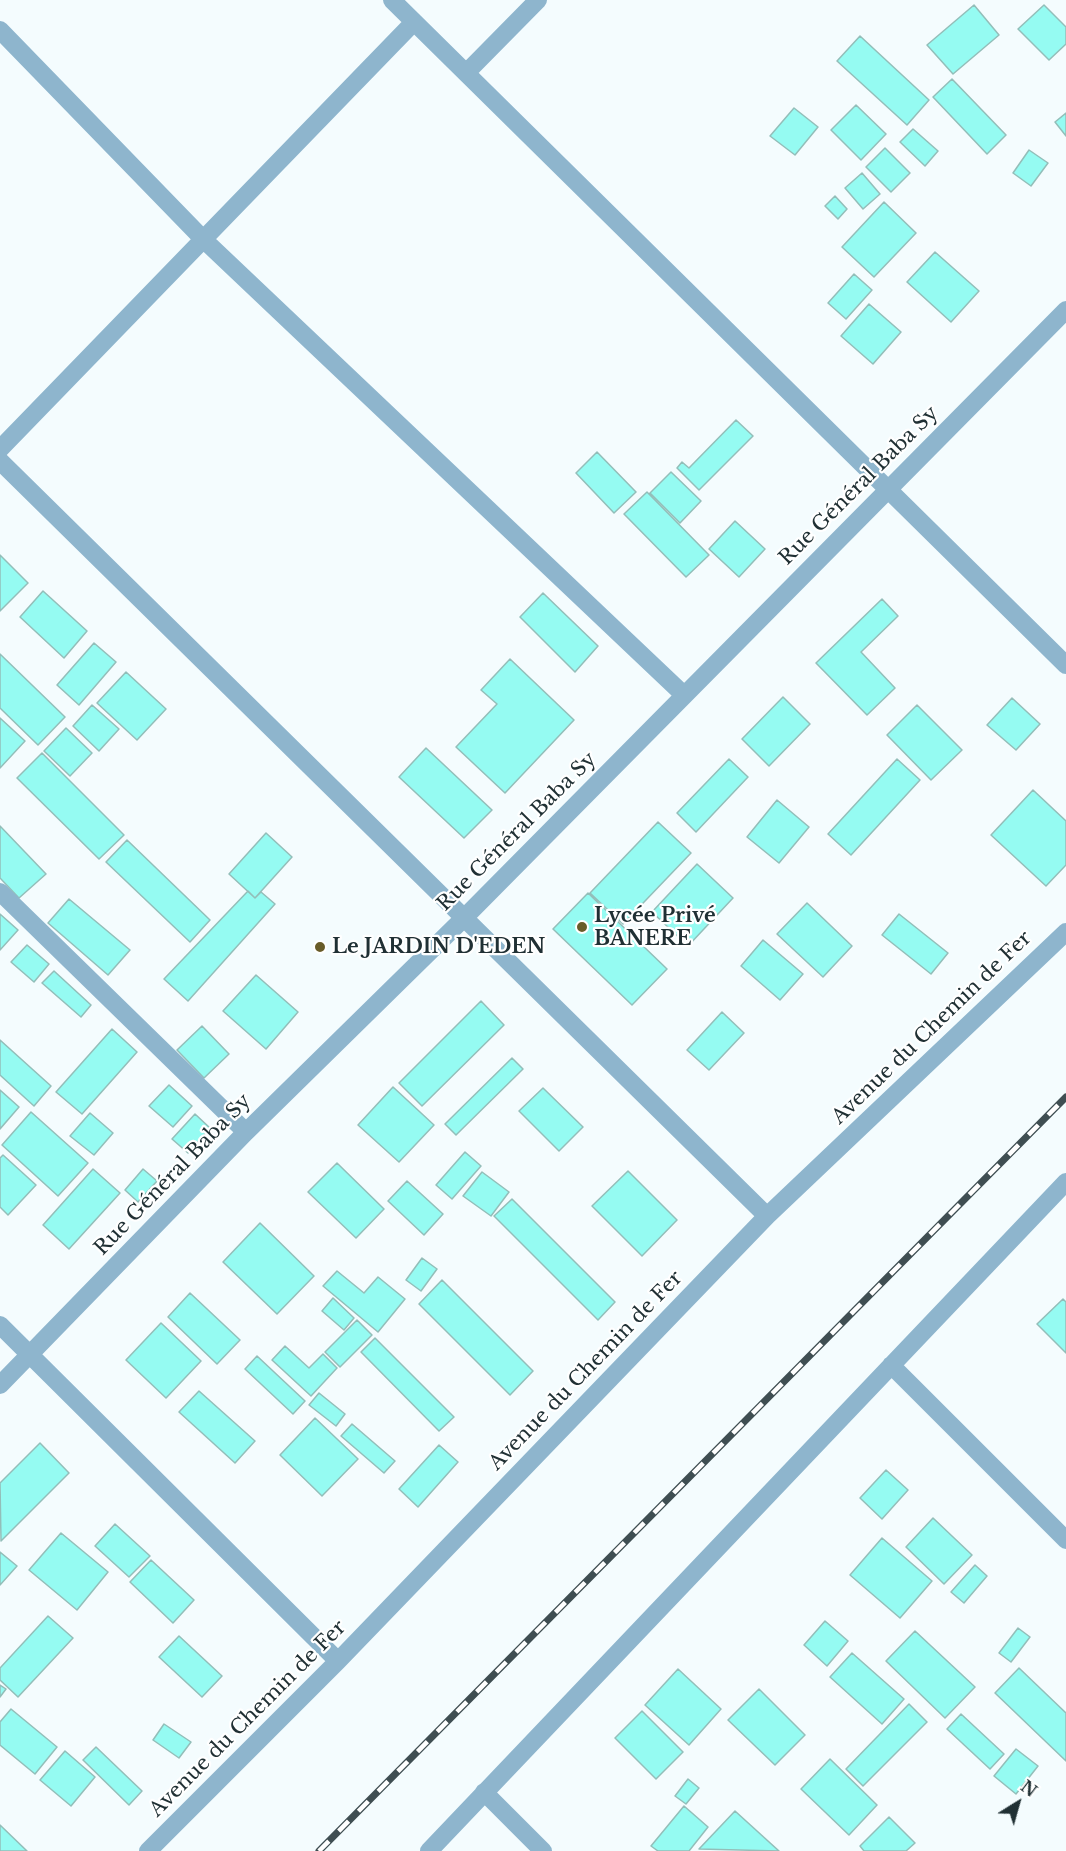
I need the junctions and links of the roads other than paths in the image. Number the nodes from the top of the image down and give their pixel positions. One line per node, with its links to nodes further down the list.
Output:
1 (392, 0): 3 (street)
2 (538, 0): 5 (street)
3 (414, 22): 5 (street); 6 (street)
4 (0, 30): 6 (street)
5 (467, 72): 10 (street)
6 (202, 238): 8 (street); 12 (street)
7 (1066, 310): 10 (street, Rue Général Baba Sy)
8 (0, 449)
9 (0, 461): 14 (street)
10 (887, 490): 11 (street); 12 (street, Rue Général Baba Sy)
11 (1066, 665)
12 (684, 695): 14 (street, Rue Général Baba Sy)
13 (0, 892): 16 (street)
14 (465, 917): 16 (street, Rue Général Baba Sy); 18 (street)
15 (1066, 932): 18 (street, Avenue du Chemin de Fer)
16 (246, 1132): 20 (street, Rue Général Baba Sy)
17 (1066, 1182): 21 (street)
18 (767, 1216): 24 (street, Avenue du Chemin de Fer)
19 (0, 1325): 20 (street)
20 (30, 1355): 22 (street, Rue Général Baba Sy); 24 (street)
21 (891, 1365): 23 (street); 25 (street)
22 (0, 1385)
23 (1066, 1540)
24 (338, 1661): 26 (street, Avenue du Chemin de Fer)
25 (484, 1792): 27 (street); 28 (street)
26 (148, 1851)
27 (429, 1851)
28 (543, 1851)

